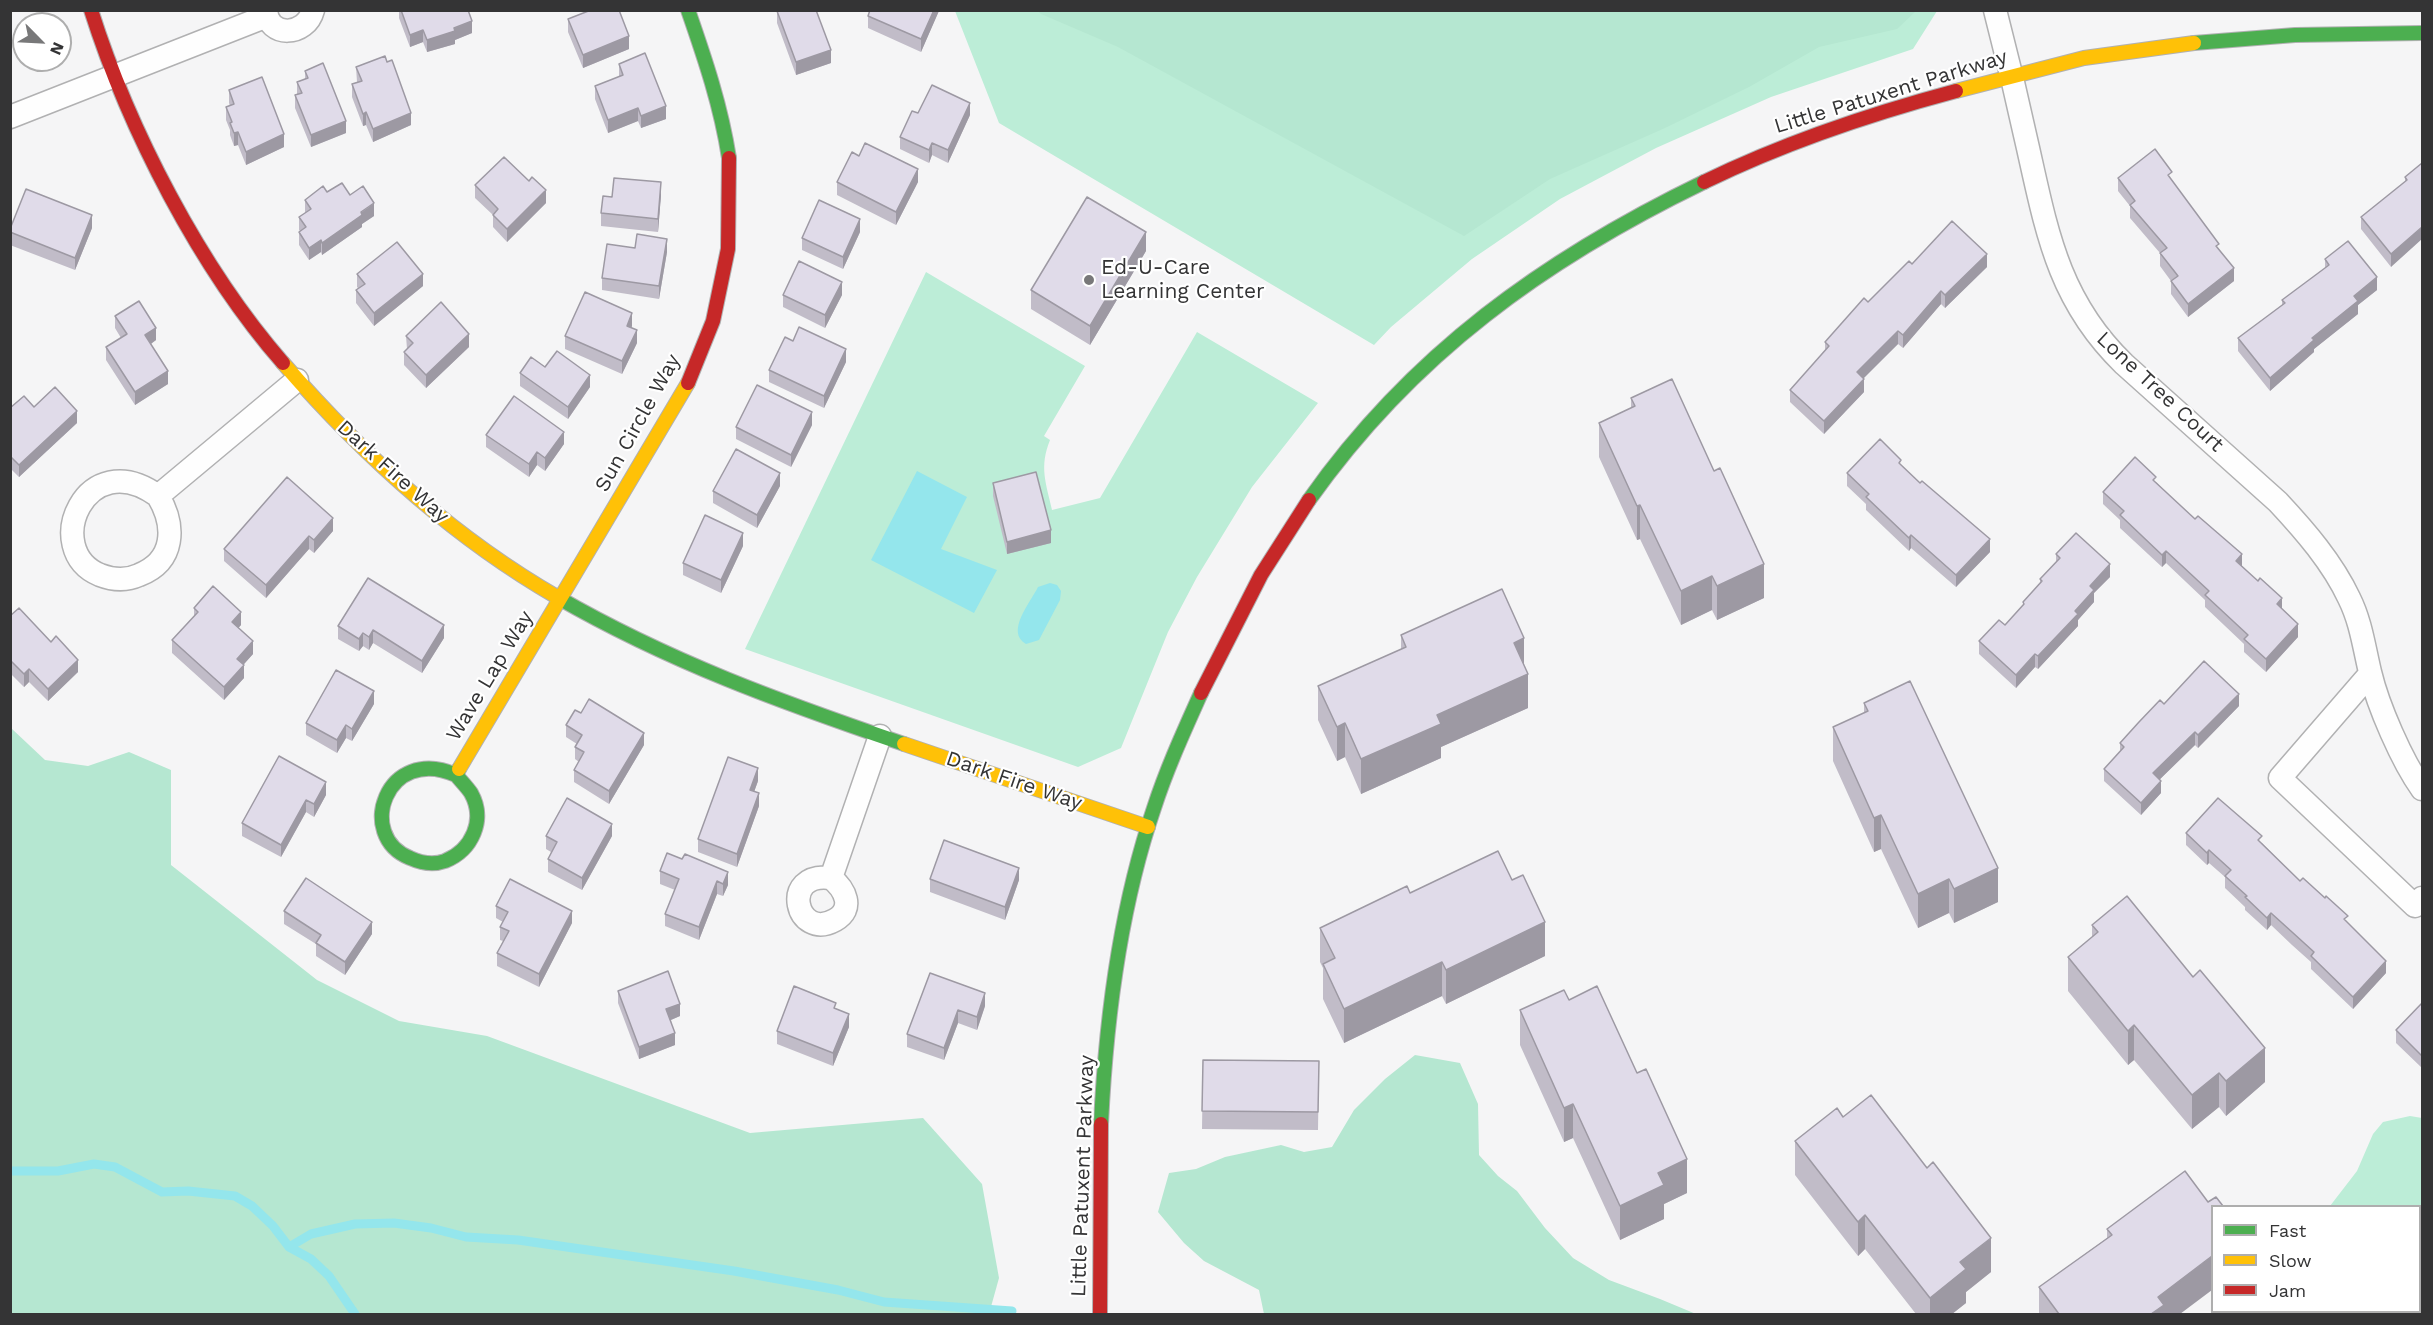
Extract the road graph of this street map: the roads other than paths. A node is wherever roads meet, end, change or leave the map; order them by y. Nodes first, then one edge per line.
1 (91, 10) edge
2 (313, 10) edge
3 (688, 10) edge
4 (1995, 10) edge
5 (266, 14) edge
6 (2422, 33) edge
7 (2012, 75) junction
8 (114, 77) junction
9 (10, 117) edge
10 (297, 380) junction
11 (158, 496) junction
12 (560, 599) junction
13 (2370, 674) junction
14 (880, 736) junction
15 (456, 775) junction
16 (2422, 789) edge
17 (1148, 827) junction
18 (831, 878) dead end
19 (2422, 898) edge
20 (1100, 1314) edge

1 - 8 street, Dark Fire Way
2 - 5 street
3 - 12 street, Sun Circle Way
4 - 7 street, Lone Tree Court
5 - 8 street
6 - 7 street, Little Patuxent Parkway
7 - 13 street, Lone Tree Court
7 - 17 street, Little Patuxent Parkway
8 - 9 street
8 - 10 street, Dark Fire Way
10 - 11 street
10 - 12 street, Dark Fire Way
11 - 11 street
12 - 14 street, Dark Fire Way
12 - 15 street, Wave Lap Way
13 - 16 street, Lone Tree Court
13 - 19 street
14 - 17 street, Dark Fire Way
14 - 18 street
15 - 15 street, Wave Lap Way
17 - 20 street, Little Patuxent Parkway

